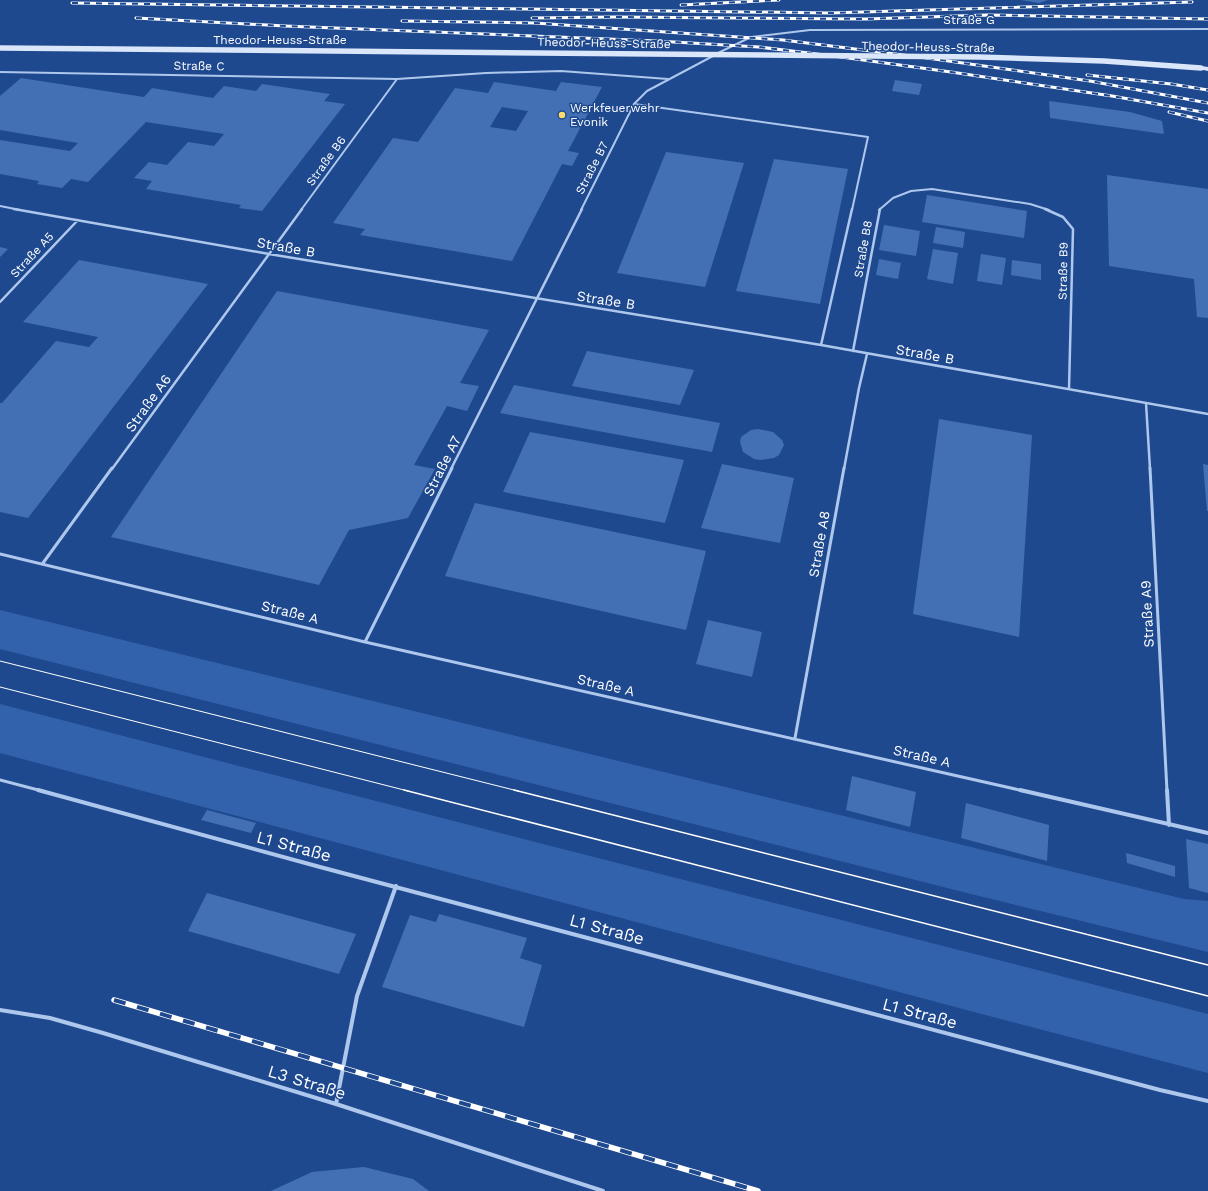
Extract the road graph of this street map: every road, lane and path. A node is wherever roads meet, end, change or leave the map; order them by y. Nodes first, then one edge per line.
1 (1208, 29) edge
2 (732, 45) joint
3 (0, 48) edge
4 (1208, 69) edge
5 (0, 72) edge
6 (397, 79) junction
7 (668, 79) junction
8 (634, 104) junction
9 (981, 196) joint
10 (0, 206) edge
11 (78, 220) junction
12 (269, 254) junction
13 (537, 299) junction
14 (0, 302) edge
15 (821, 345) junction
16 (853, 351) junction
17 (867, 354) junction
18 (1069, 389) junction
19 (1146, 403) junction
20 (1208, 414) edge
21 (0, 554) edge
22 (43, 563) junction
23 (365, 642) junction
24 (795, 738) junction
25 (0, 780) edge
26 (1169, 825) junction
27 (1208, 833) edge
28 (396, 886) junction
29 (0, 1010) edge
30 (1208, 1101) edge
31 (336, 1104) junction
32 (603, 1191) edge

1 - 2 lane, Straße G
2 - 7 lane, Straße B7
3 - 4 main road, Theodor-Heuss-Straße, bridge
5 - 6 lane, Straße C
6 - 7 lane, Straße C
6 - 12 lane, Straße B6
7 - 8 lane, Straße B7
8 - 13 lane, Straße B7
8 - 15 lane
9 - 16 lane, Straße B8
9 - 18 lane, Straße B9
10 - 11 lane, Straße B
11 - 12 lane, Straße B
11 - 14 lane, Straße A5
12 - 13 lane, Straße B
12 - 22 lane, Straße A6
13 - 15 lane, Straße B
13 - 23 lane, Straße A7
15 - 16 lane, Straße B
16 - 17 lane, Straße B
17 - 18 lane, Straße B
17 - 24 lane, Straße A8
18 - 19 lane, Straße B
19 - 20 lane, Straße B
19 - 26 lane, Straße A9
21 - 22 lane, Straße A
22 - 23 lane, Straße A
23 - 24 lane, Straße A
24 - 26 lane, Straße A
25 - 28 lane, L1 Straße
26 - 27 lane, Straße A
28 - 30 lane, L1 Straße
28 - 31 lane
29 - 31 lane, L3 Straße
31 - 32 lane, L3 Straße

